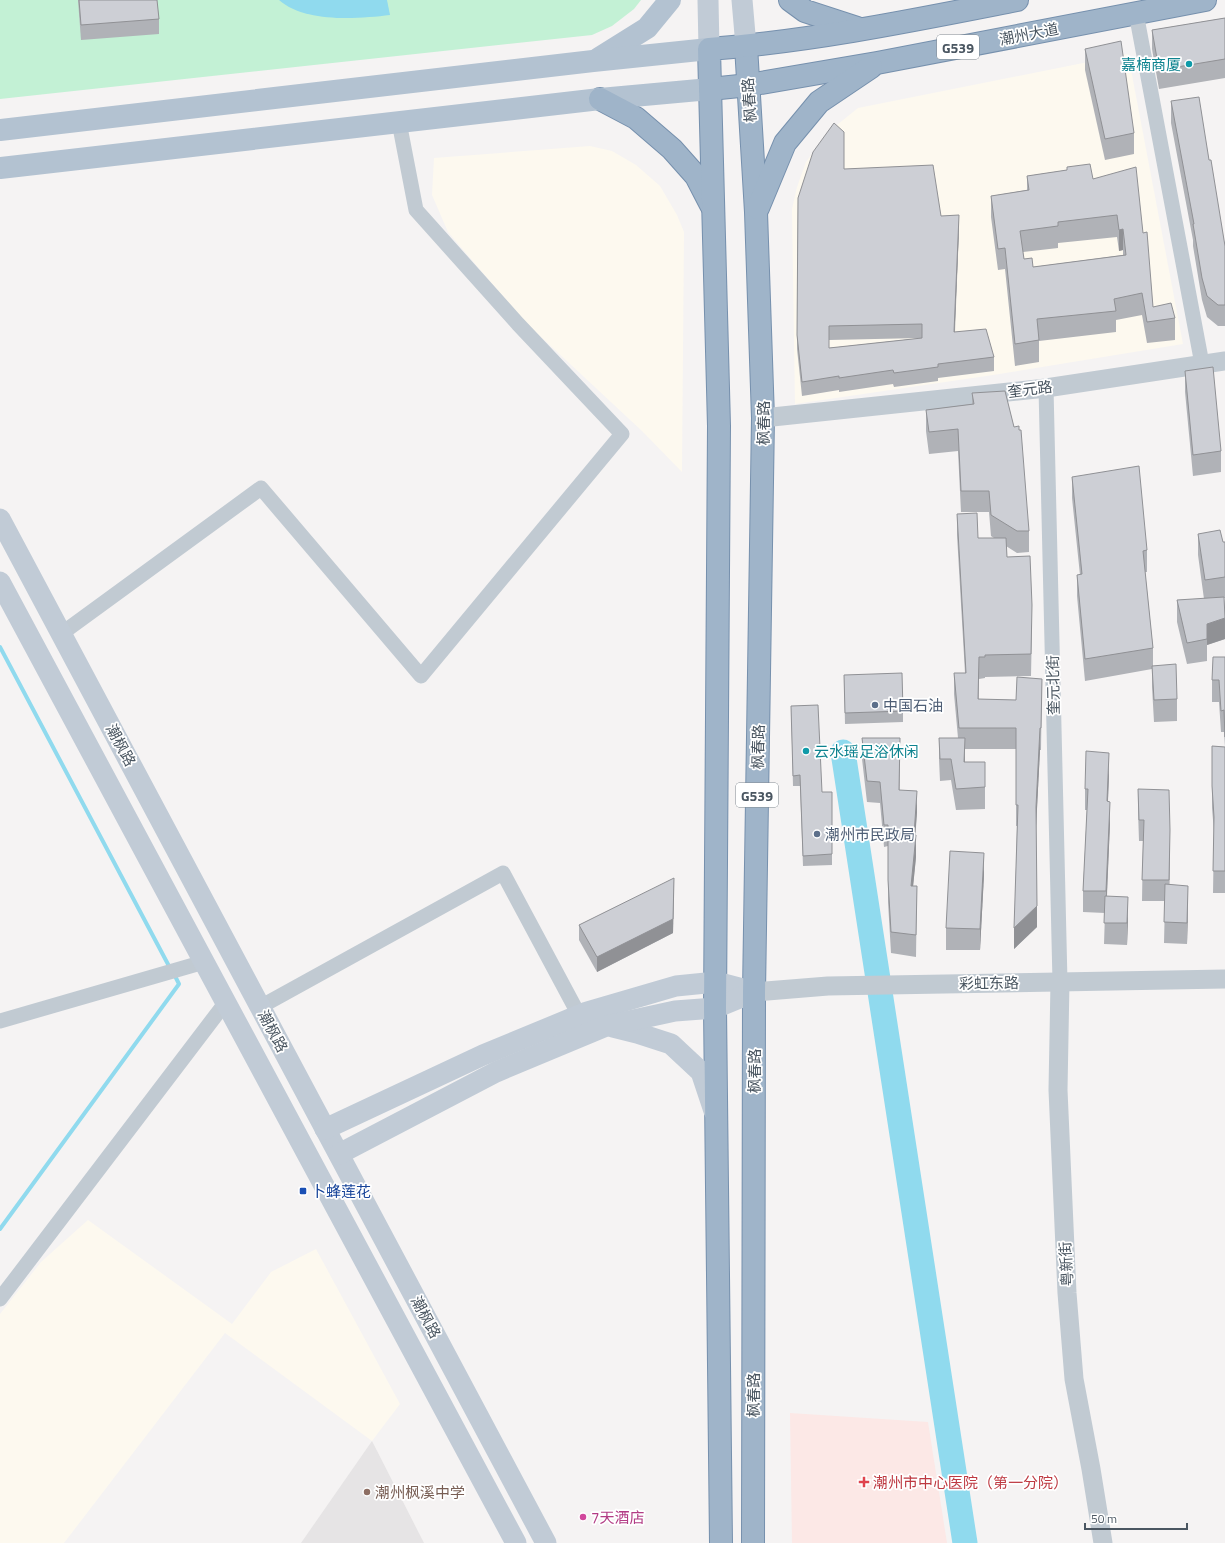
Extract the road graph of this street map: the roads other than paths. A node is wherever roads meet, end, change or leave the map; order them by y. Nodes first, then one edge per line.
1 (670, 0) edge
2 (708, 0) edge
3 (742, 0) edge
4 (790, 0) edge
5 (1017, 0) edge
6 (1205, 0) edge
7 (1136, 13) junction
8 (862, 30) junction
9 (746, 46) junction
10 (709, 49) junction
11 (593, 61) junction
12 (877, 63) junction
13 (748, 85) junction
14 (710, 89) junction
15 (600, 100) junction
16 (399, 122) junction
17 (0, 130) edge
18 (0, 168) edge
19 (713, 210) junction
20 (756, 212) junction
21 (1225, 361) edge
22 (1202, 364) junction
23 (1046, 388) junction
24 (763, 418) junction
25 (0, 519) edge
26 (0, 582) edge
27 (61, 634) junction
28 (204, 962) junction
29 (1225, 979) edge
30 (716, 982) junction
31 (1060, 982) junction
32 (754, 992) junction
33 (226, 1002) junction
34 (260, 1007) junction
35 (715, 1008) junction
36 (579, 1015) junction
37 (0, 1020) edge
38 (606, 1026) junction
39 (716, 1117) junction
40 (325, 1129) junction
41 (339, 1154) junction
42 (0, 1299) edge
43 (516, 1543) edge
44 (546, 1543) edge
45 (721, 1543) edge
46 (753, 1543) edge
47 (1103, 1543) edge

1 - 11 main road
2 - 10 main road
3 - 9 main road, 枫春路
4 - 8 highway
5 - 8 highway, G539
6 - 7 highway, 潮州大道 / G539
7 - 12 highway, 潮州大道 / G539
7 - 22 street
8 - 9 highway, G539
9 - 10 highway, G539
9 - 13 highway, 枫春路 / G539
10 - 11 main road
10 - 14 highway, G539
11 - 17 main road
12 - 13 highway, 潮州大道 / G539
12 - 20 highway
13 - 14 highway, 潮州大道 / G539
13 - 20 highway, 枫春路 / G539
14 - 15 main road
14 - 19 highway, G539
15 - 16 main road
15 - 19 highway
16 - 18 main road
16 - 27 street
19 - 30 highway, G539
20 - 24 highway, 枫春路 / G539
21 - 22 street, 奎元路
22 - 23 street, 奎元路
23 - 24 street, 奎元路
23 - 31 street, 奎元北街
24 - 32 highway, 枫春路 / G539
25 - 27 main road, 潮枫路
26 - 28 main road, 潮枫路
27 - 34 main road, 潮枫路
28 - 33 main road, 潮枫路
28 - 37 street
29 - 31 street, 彩虹东路
30 - 32 main road
30 - 35 highway, G539
30 - 36 main road
31 - 32 street, 彩虹东路
31 - 47 street, 粤新街
32 - 35 main road
32 - 46 highway, 枫春路 / G539
33 - 42 street
33 - 43 main road, 潮枫路
34 - 36 street
34 - 40 main road, 潮枫路
35 - 38 main road
35 - 39 highway, G539
36 - 40 main road
38 - 39 main road
38 - 41 main road
39 - 45 highway, G539
40 - 41 main road, 潮枫路
41 - 44 main road, 潮枫路

